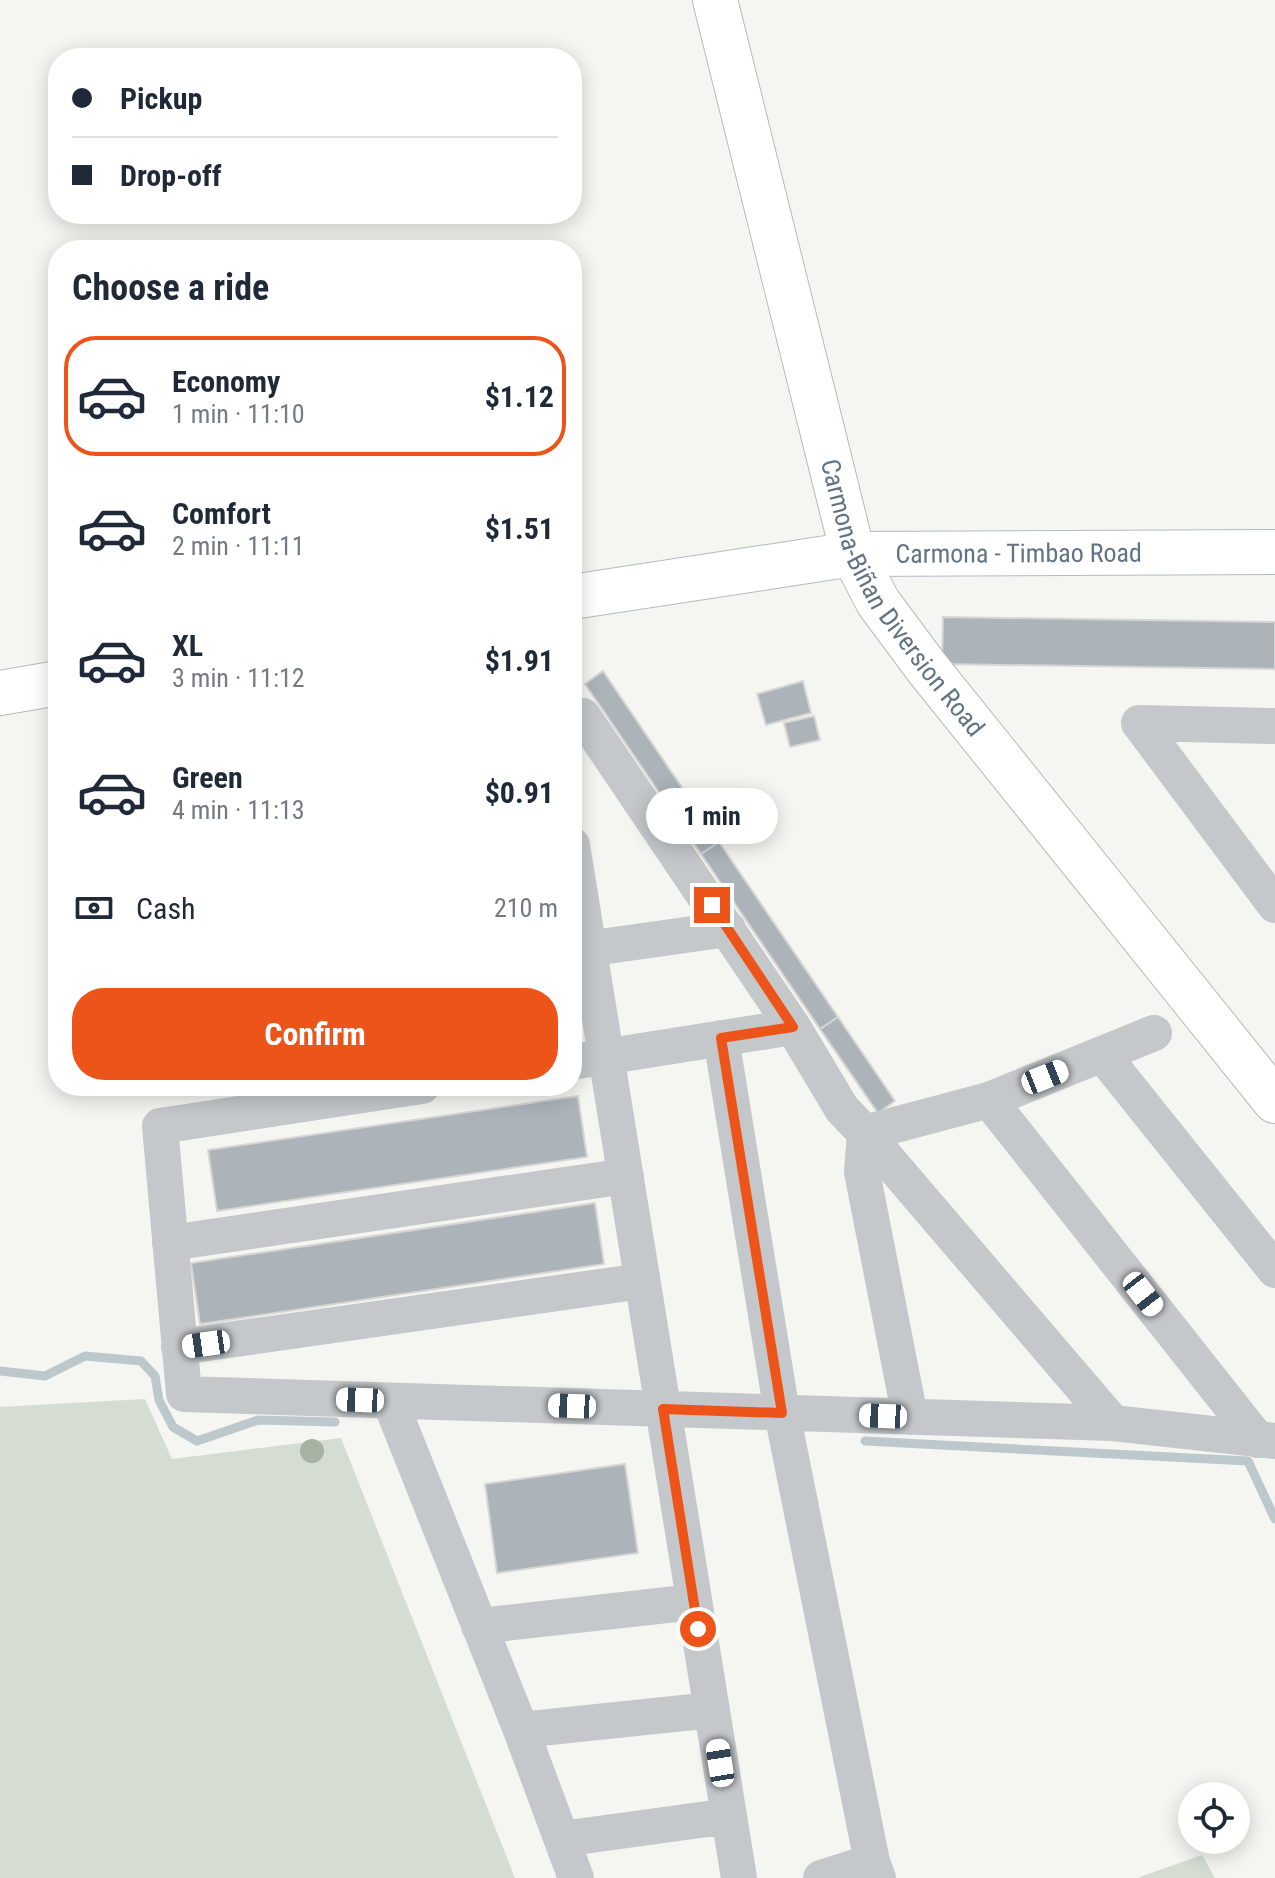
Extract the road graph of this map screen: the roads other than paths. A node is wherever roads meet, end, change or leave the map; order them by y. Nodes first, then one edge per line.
1 (715, 0) edge
2 (1275, 552) edge
3 (853, 554) junction
4 (582, 595) edge
5 (48, 685) edge
6 (0, 693) edge
7 (582, 716) edge
8 (1275, 726) edge
9 (1274, 900) edge
10 (728, 929) junction
11 (582, 950) edge
12 (582, 974) edge
13 (793, 1027) junction
14 (1154, 1033) dead end
15 (721, 1038) junction
16 (1102, 1054) junction
17 (589, 1059) edge
18 (282, 1097) edge
19 (989, 1100) junction
20 (1275, 1101) edge
21 (865, 1133) junction
22 (626, 1176) junction
23 (170, 1243) junction
24 (1275, 1270) edge
25 (642, 1281) junction
26 (179, 1347) junction
27 (390, 1401) junction
28 (663, 1409) junction
29 (782, 1413) junction
30 (910, 1417) junction
31 (1113, 1423) junction
32 (1267, 1440) edge
33 (694, 1602) junction
34 (479, 1626) junction
35 (712, 1710) junction
36 (521, 1730) junction
37 (729, 1816) junction
38 (562, 1839) junction
39 (875, 1870) edge
40 (576, 1878) edge
41 (739, 1878) edge
42 (821, 1878) edge

1 - 3 main road, Carmona-Biñan Diversion Road
2 - 3 main road, Carmona - Timbao Road
3 - 4 main road, Carmona - Timbao Road
3 - 20 main road, Carmona-Biñan Diversion Road
5 - 6 main road
7 - 10 street
8 - 9 street
10 - 11 street
10 - 13 street
12 - 17 street
13 - 15 street
13 - 21 street
14 - 16 street
15 - 17 street
15 - 29 street
16 - 19 street
16 - 24 street
17 - 22 street
18 - 23 street
19 - 21 street
19 - 32 street
21 - 30 street
21 - 31 street
22 - 23 street
22 - 25 street
23 - 26 street
25 - 26 street
25 - 28 street
26 - 27 street
27 - 28 street
27 - 34 street
28 - 29 street
28 - 33 street
29 - 30 street
29 - 39 street
30 - 31 street
31 - 32 street
33 - 34 street
33 - 35 street
34 - 36 street
35 - 36 street
35 - 37 street
36 - 38 street
37 - 38 street
37 - 41 street
38 - 40 street
39 - 42 street

